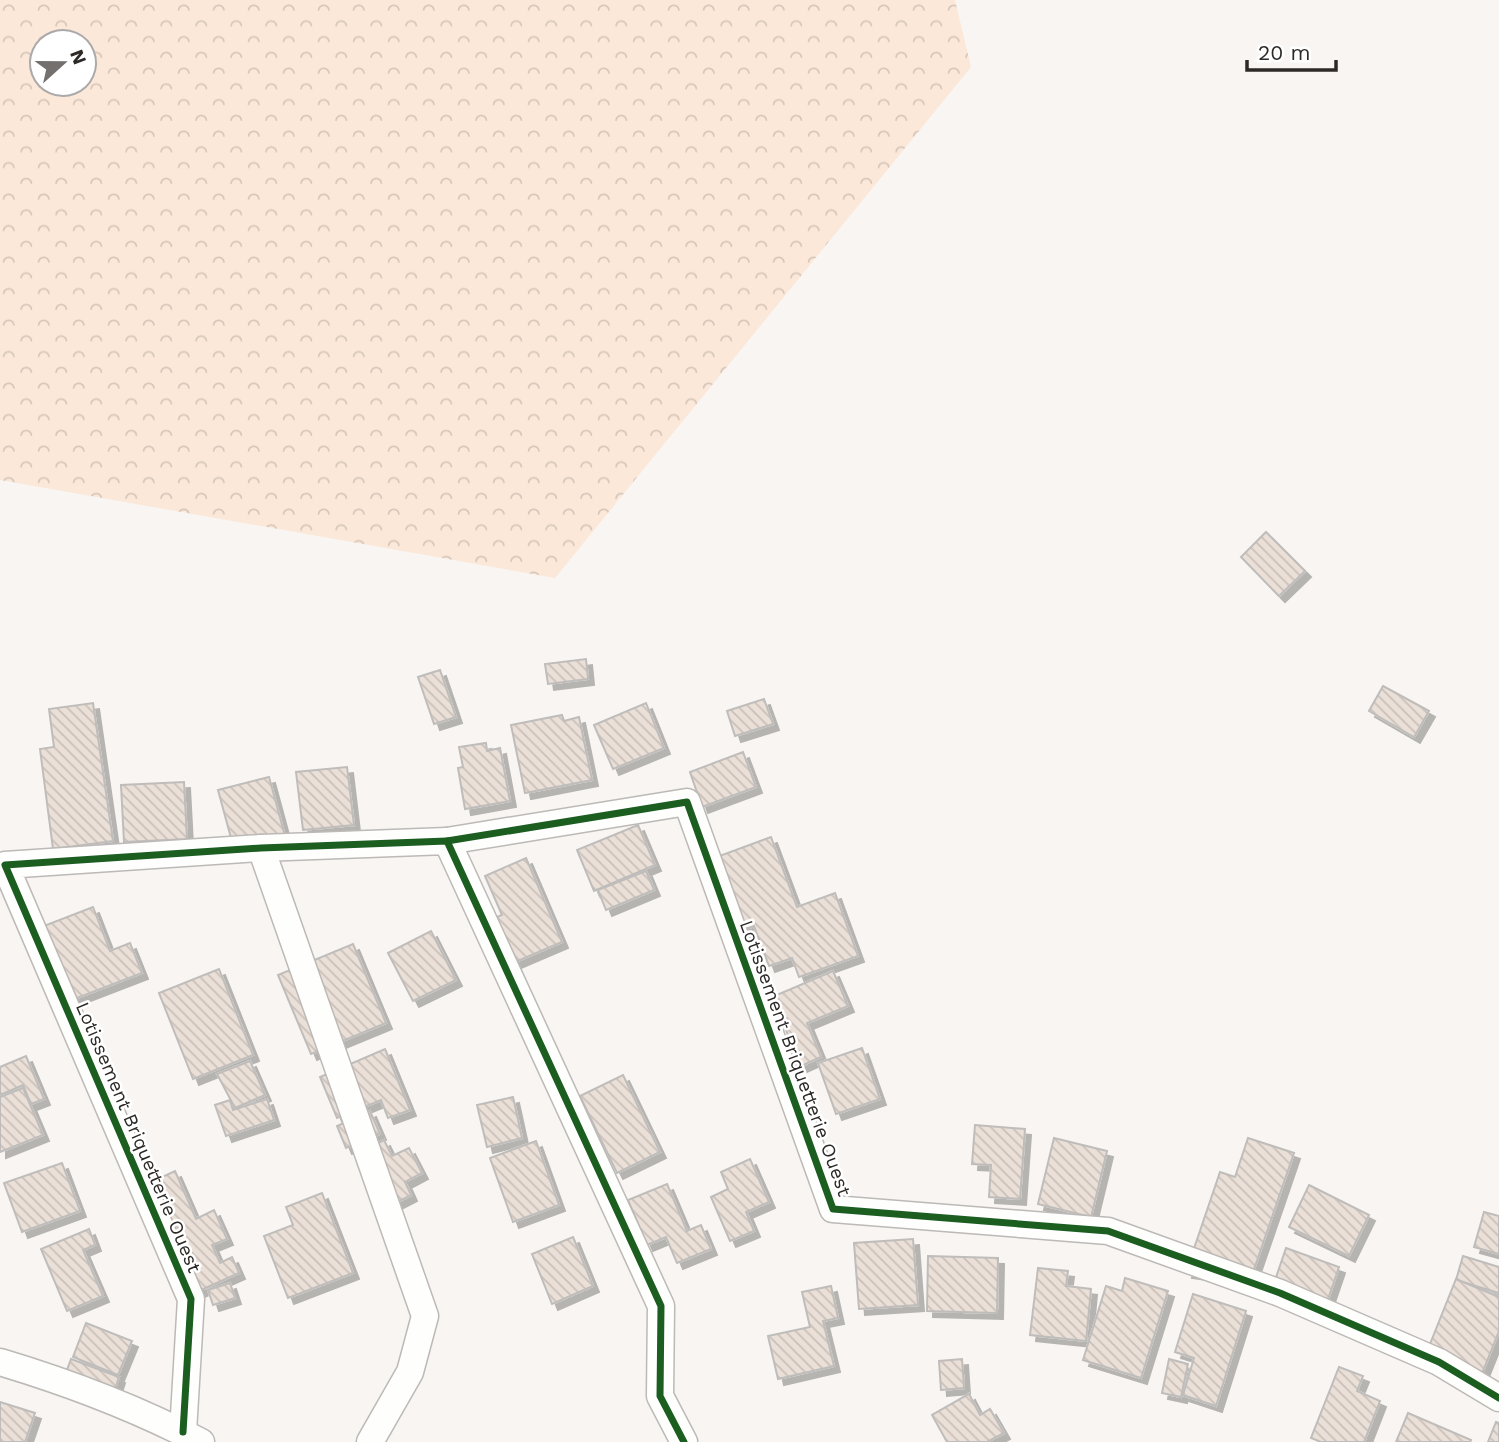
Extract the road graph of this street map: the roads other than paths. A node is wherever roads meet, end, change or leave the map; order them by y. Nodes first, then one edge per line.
1 (447, 841) junction
2 (261, 848) junction
3 (2, 865) edge
4 (0, 1362) edge
5 (1499, 1398) edge
6 (192, 1437) edge
7 (370, 1442) edge
8 (684, 1442) edge

1 - 2 street, Lotissement Briquetterie Ouest
1 - 5 street, Lotissement Briquetterie Ouest
1 - 8 street
2 - 3 street, Lotissement Briquetterie Ouest
2 - 7 street
3 - 6 street, Lotissement Briquetterie Ouest
4 - 6 street, Lotissement Briquetterie Ouest

